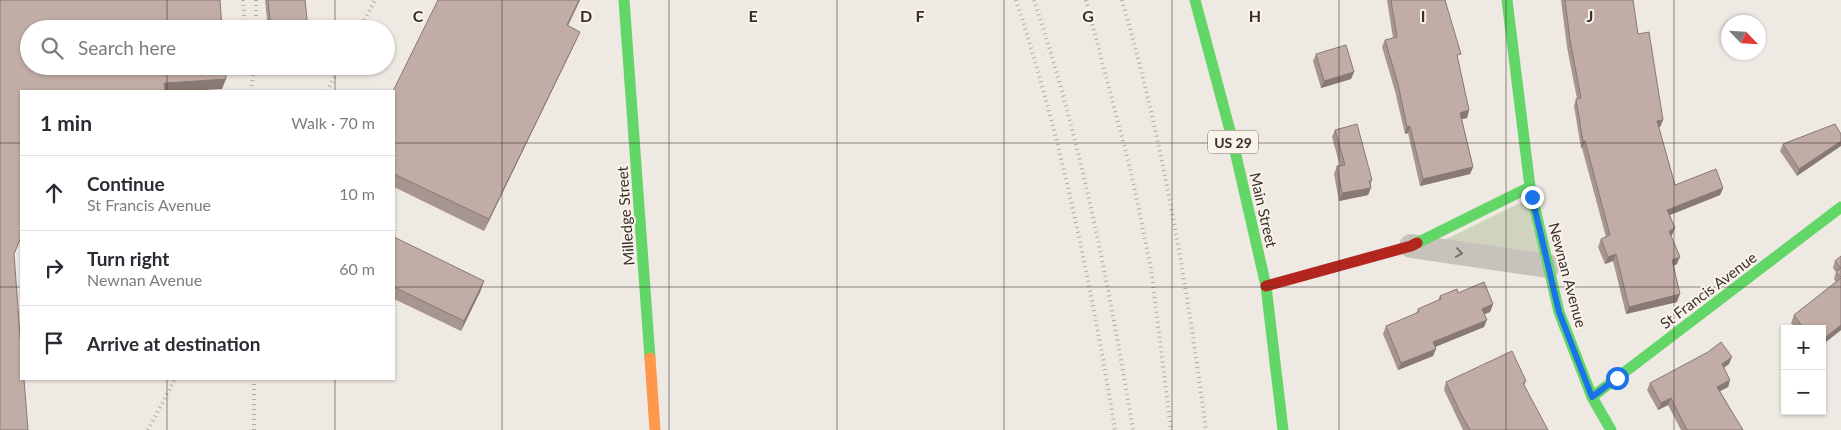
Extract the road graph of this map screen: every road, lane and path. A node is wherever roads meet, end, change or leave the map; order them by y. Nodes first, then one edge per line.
1 (624, 0) edge
2 (1195, 0) edge
3 (1507, 0) edge
4 (1530, 187) junction
5 (1841, 208) edge
6 (1411, 246) junction
7 (1548, 266) junction
8 (1266, 286) junction
9 (1592, 397) junction
10 (655, 430) edge
11 (1282, 430) edge
12 (1611, 430) edge

1 - 10 street, Milledge Street
2 - 8 street, Main Street / US 29
3 - 4 street, Newnan Avenue
4 - 6 street
4 - 7 street, Newnan Avenue
5 - 9 street, St Francis Avenue
6 -> 7 street
6 - 8 street
7 - 9 street, Newnan Avenue
8 - 11 street, Main Street / US 29
9 - 12 street, Newnan Avenue

